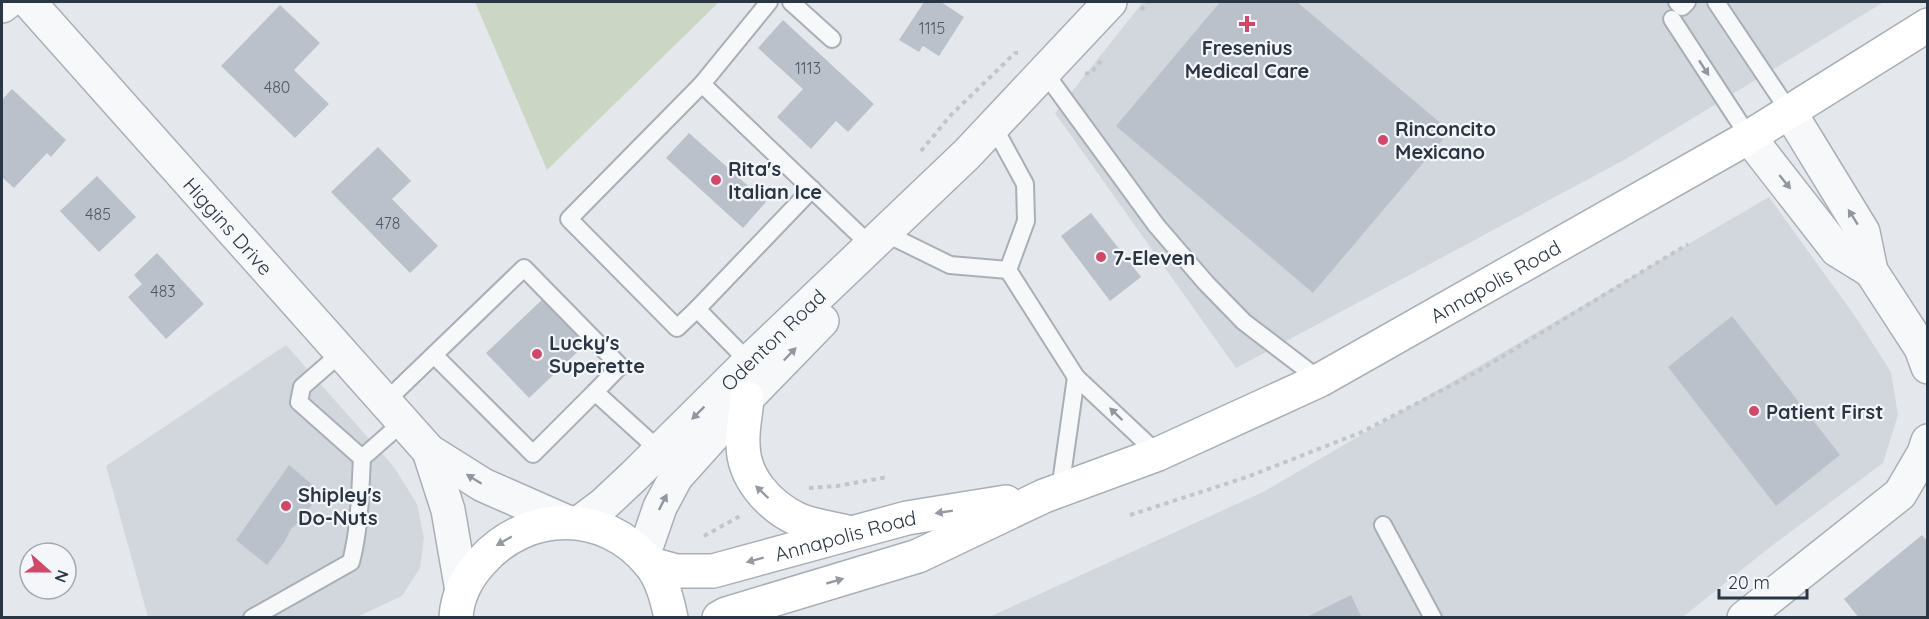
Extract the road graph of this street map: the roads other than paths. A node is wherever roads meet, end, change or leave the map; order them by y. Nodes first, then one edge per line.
1 (7, 2) edge
2 (29, 2) edge
3 (769, 2) edge
4 (791, 2) edge
5 (1110, 2) edge
6 (1677, 2) edge
7 (1687, 2) edge
8 (1716, 2) edge
9 (2, 6) edge
10 (1672, 19) dead end
11 (1928, 25) edge
12 (832, 39) dead end
13 (1045, 73) junction
14 (702, 84) junction
15 (1789, 111) junction
16 (994, 126) junction
17 (1749, 137) junction
18 (812, 189) junction
19 (883, 242) junction
20 (1008, 270) junction
21 (1871, 271) junction
22 (697, 309) junction
23 (341, 353) junction
24 (434, 355) junction
25 (749, 362) junction
26 (1928, 367) edge
27 (1076, 378) junction
28 (1320, 380) junction
29 (595, 392) junction
30 (747, 398) junction
31 (394, 412) junction
32 (1928, 441) edge
33 (429, 451) junction
34 (660, 451) junction
35 (1158, 454) junction
36 (362, 458) junction
37 (1052, 493) junction
38 (572, 522) junction
39 (1383, 525) dead end
40 (852, 533) junction
41 (647, 560) junction
42 (454, 609) edge
43 (1749, 616) edge
44 (252, 618) edge
45 (671, 618) edge
46 (719, 618) edge
47 (1433, 618) edge

1 - 9 street
2 - 23 street, Higgins Drive
3 - 14 lane
4 - 12 lane
5 - 13 street, Odenton Road
6 - 7 lane
8 - 15 lane
10 -> 17 lane
11 - 15 main road, Annapolis Road
13 - 16 street, Odenton Road
13 - 28 lane
14 - 18 lane
14 - 22 lane
15 - 17 main road, Annapolis Road
21 -> 15 street
16 - 19 street, Odenton Road
16 - 20 lane
17 -> 21 street
17 - 28 main road, Annapolis Road
18 - 19 lane
18 - 22 lane
19 - 20 lane
19 - 25 street, Odenton Road
30 -> 19 street, Odenton Road
20 - 27 lane
21 - 26 street
22 - 25 lane
23 - 31 street, Higgins Drive
23 - 36 lane
24 - 29 lane
24 - 29 lane
24 - 31 lane
25 -> 34 street, Odenton Road
35 -> 27 lane
27 - 37 lane
28 - 35 main road, Annapolis Road
29 - 34 lane
40 -> 30 main road
41 -> 30 street, Odenton Road
31 - 33 street, Higgins Drive
31 - 36 lane
32 - 43 street
38 -> 33 street, Higgins Drive
33 - 42 street, Higgins Drive
34 - 38 street, Odenton Road
35 - 37 main road, Annapolis Road
36 - 44 lane
37 -> 40 main road, Annapolis Road
46 -> 37 main road, Annapolis Road
38 - 41 main road
38 -> 42 main road
39 - 47 lane
40 -> 41 main road, Annapolis Road
41 - 45 main road

